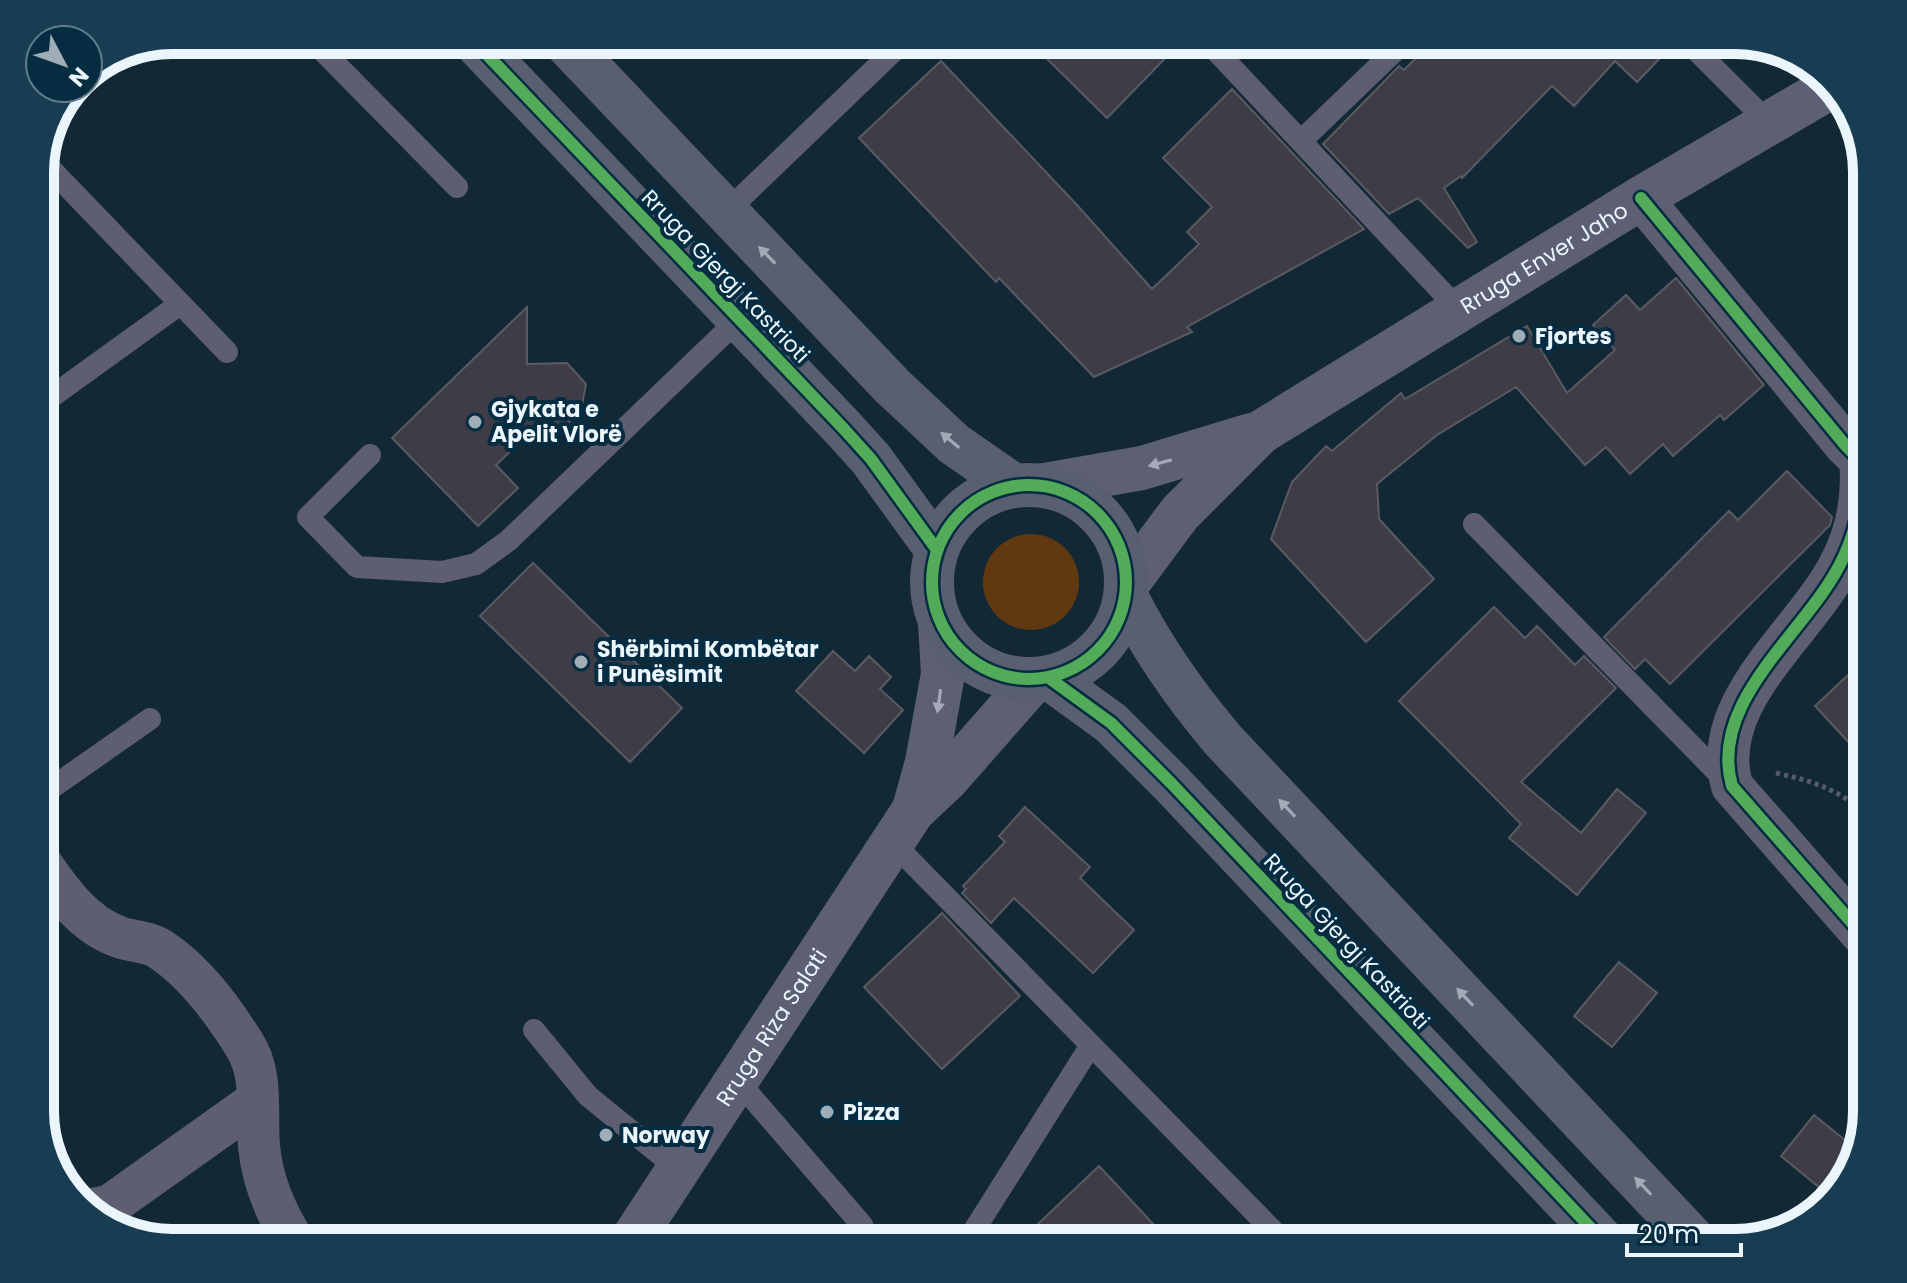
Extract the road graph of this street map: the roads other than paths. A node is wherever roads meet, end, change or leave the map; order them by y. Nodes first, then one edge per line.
1 (326, 54) edge
2 (486, 54) edge
3 (576, 54) edge
4 (890, 54) edge
5 (1219, 54) edge
6 (1391, 54) edge
7 (1700, 54) edge
8 (1822, 92) edge
9 (1769, 123) junction
10 (1301, 141) junction
11 (54, 173) edge
12 (457, 187) dead end
13 (1641, 198) junction
14 (726, 212) junction
15 (180, 304) junction
16 (1459, 310) junction
17 (739, 319) junction
18 (227, 352) dead end
19 (54, 395) edge
20 (1261, 432) junction
21 (1853, 453) edge
22 (370, 455) dead end
23 (1029, 485) junction
24 (1474, 524) dead end
25 (1853, 524) edge
26 (937, 550) junction
27 (1127, 590) junction
28 (940, 623) junction
29 (1042, 679) junction
30 (150, 719) dead end
31 (1730, 778) junction
32 (54, 786) edge
33 (903, 826) junction
34 (54, 881) edge
35 (1853, 923) edge
36 (534, 1030) dead end
37 (1091, 1045) junction
38 (737, 1080) junction
39 (258, 1100) junction
40 (678, 1169) junction
41 (108, 1210) edge
42 (286, 1229) edge
43 (639, 1229) edge
44 (864, 1229) edge
45 (975, 1229) edge
46 (1271, 1229) edge
47 (1592, 1229) edge
48 (1684, 1229) edge

1 - 12 lane
2 - 17 main road, Rruga Gjergj Kastrioti
3 - 14 main road, Rruga Gjergj Kastrioti
4 - 14 lane
5 - 10 lane
6 - 10 lane
7 - 9 lane
8 - 9 street, Rruga Enver Jaho
9 - 13 street, Rruga Enver Jaho
10 - 16 lane
11 - 15 lane
13 - 16 street, Rruga Enver Jaho
13 - 21 street
23 -> 14 main road, Rruga Gjergj Kastrioti
15 - 18 lane
15 - 19 lane
16 - 20 street, Rruga Enver Jaho
17 - 22 lane
17 - 26 main road, Rruga Gjergj Kastrioti
20 -> 23 street
20 - 27 street
23 - 26 main road
23 - 27 main road
24 - 31 lane
25 - 31 street
26 - 28 main road
27 - 29 main road
48 -> 27 main road
28 - 29 main road
28 -> 33 street
29 - 33 street
29 - 47 main road, Rruga Gjergj Kastrioti
30 - 32 lane
31 - 35 street
33 - 37 lane
33 - 38 street, Rruga Riza Salati
34 - 39 street
36 - 40 lane
37 - 45 lane
37 - 46 lane
38 - 40 street, Rruga Riza Salati
38 - 44 lane
39 - 41 street
39 - 42 street
40 - 43 street, Rruga Riza Salati

